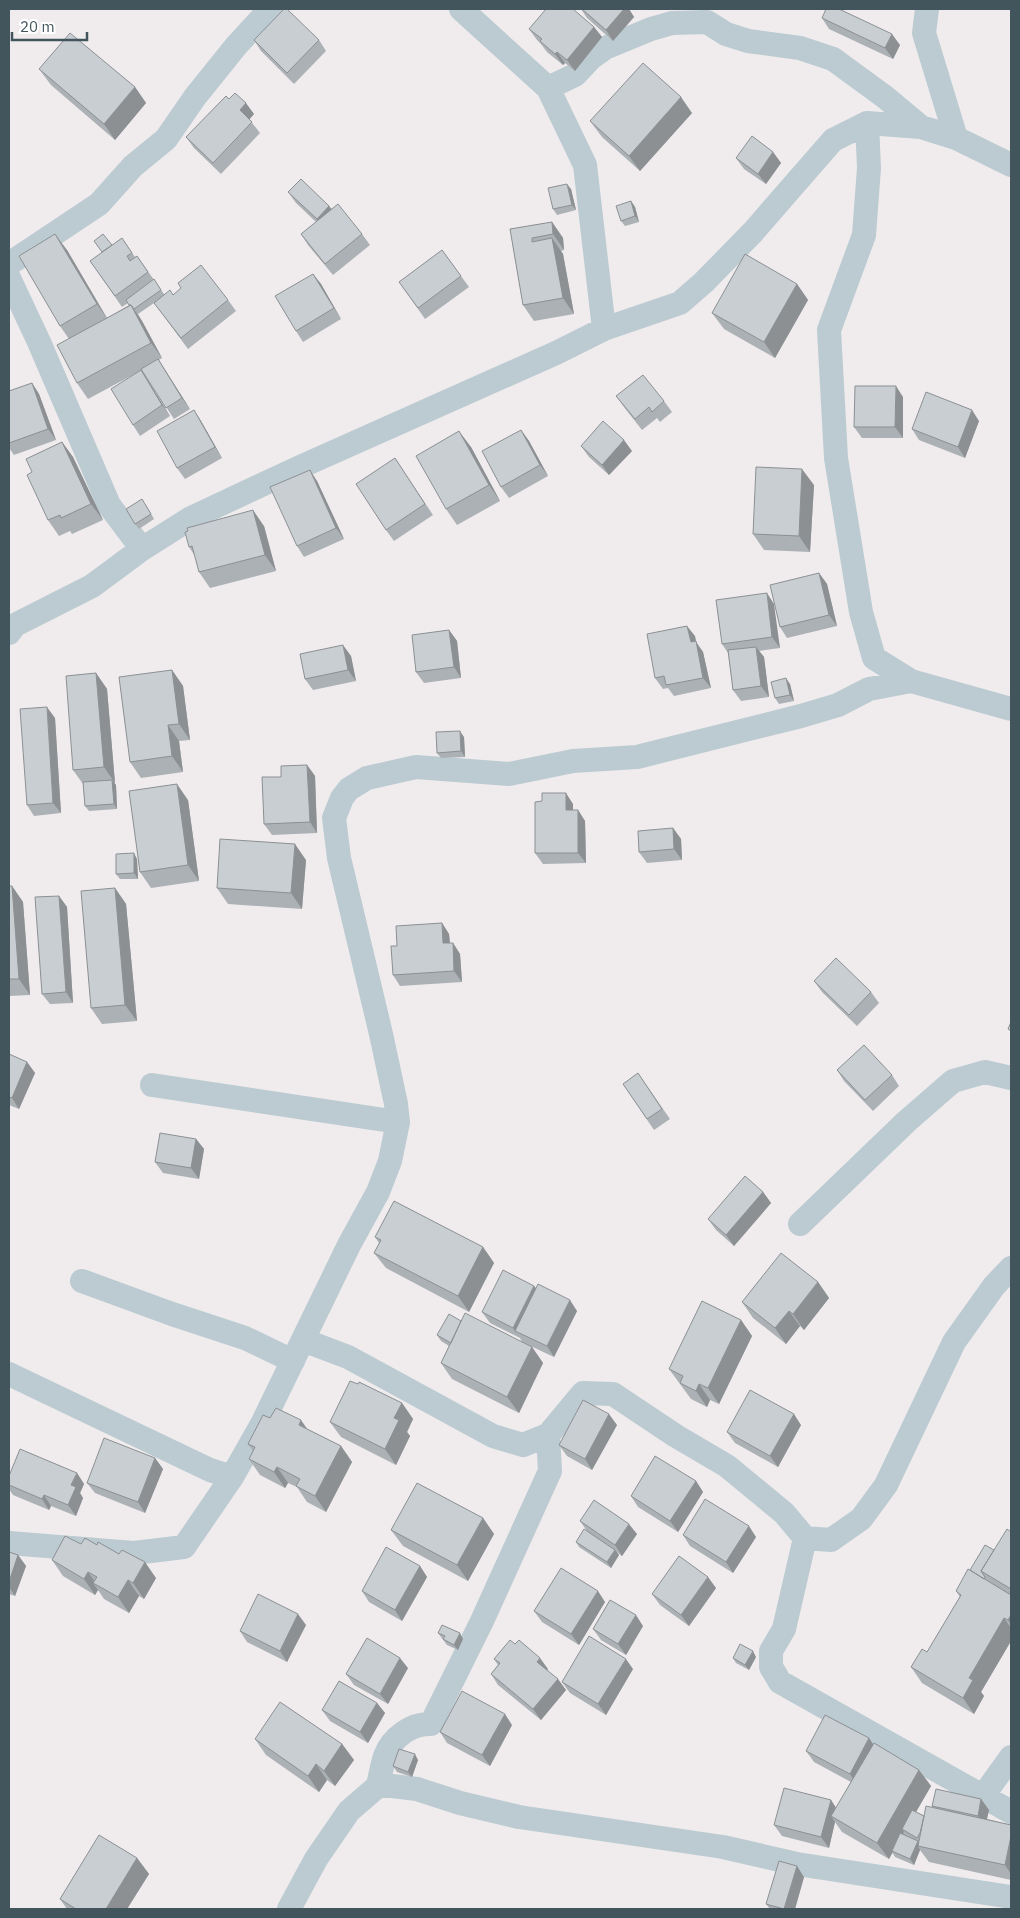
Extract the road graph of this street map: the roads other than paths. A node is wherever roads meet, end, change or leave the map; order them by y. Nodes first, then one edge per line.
1 (270, 9) edge
2 (462, 9) edge
3 (927, 9) edge
4 (548, 88) junction
5 (867, 123) junction
6 (921, 127) junction
7 (956, 138) junction
8 (1011, 165) edge
9 (9, 264) edge
10 (9, 278) edge
11 (604, 329) junction
12 (142, 548) junction
13 (9, 633) edge
14 (911, 681) junction
15 (1011, 709) edge
16 (1011, 1078) edge
17 (152, 1085) dead end
18 (398, 1122) junction
19 (800, 1224) dead end
20 (1011, 1268) edge
21 (82, 1281) dead end
22 (303, 1340) junction
23 (293, 1361) junction
24 (9, 1374) edge
25 (548, 1435) junction
26 (232, 1477) junction
27 (805, 1538) junction
28 (9, 1543) edge
29 (1011, 1757) edge
30 (378, 1786) junction
31 (983, 1796) junction
32 (1011, 1812) edge
33 (1011, 1897) edge
34 (289, 1909) edge

1 - 9 street
2 - 4 street
3 - 7 street
4 - 6 street
4 - 11 street
5 - 6 street
5 - 11 street
5 - 14 street
6 - 7 street
7 - 8 street
10 - 12 street
11 - 12 street
12 - 13 street
14 - 15 street
14 - 18 street
16 - 19 street
17 - 18 street
18 - 22 street
20 - 27 street
21 - 23 street
22 - 23 street
22 - 25 street
23 - 26 street
24 - 26 street
25 - 27 street
25 - 30 street
26 - 28 street
27 - 31 street
29 - 31 street
30 - 33 street
30 - 34 street
31 - 32 street

